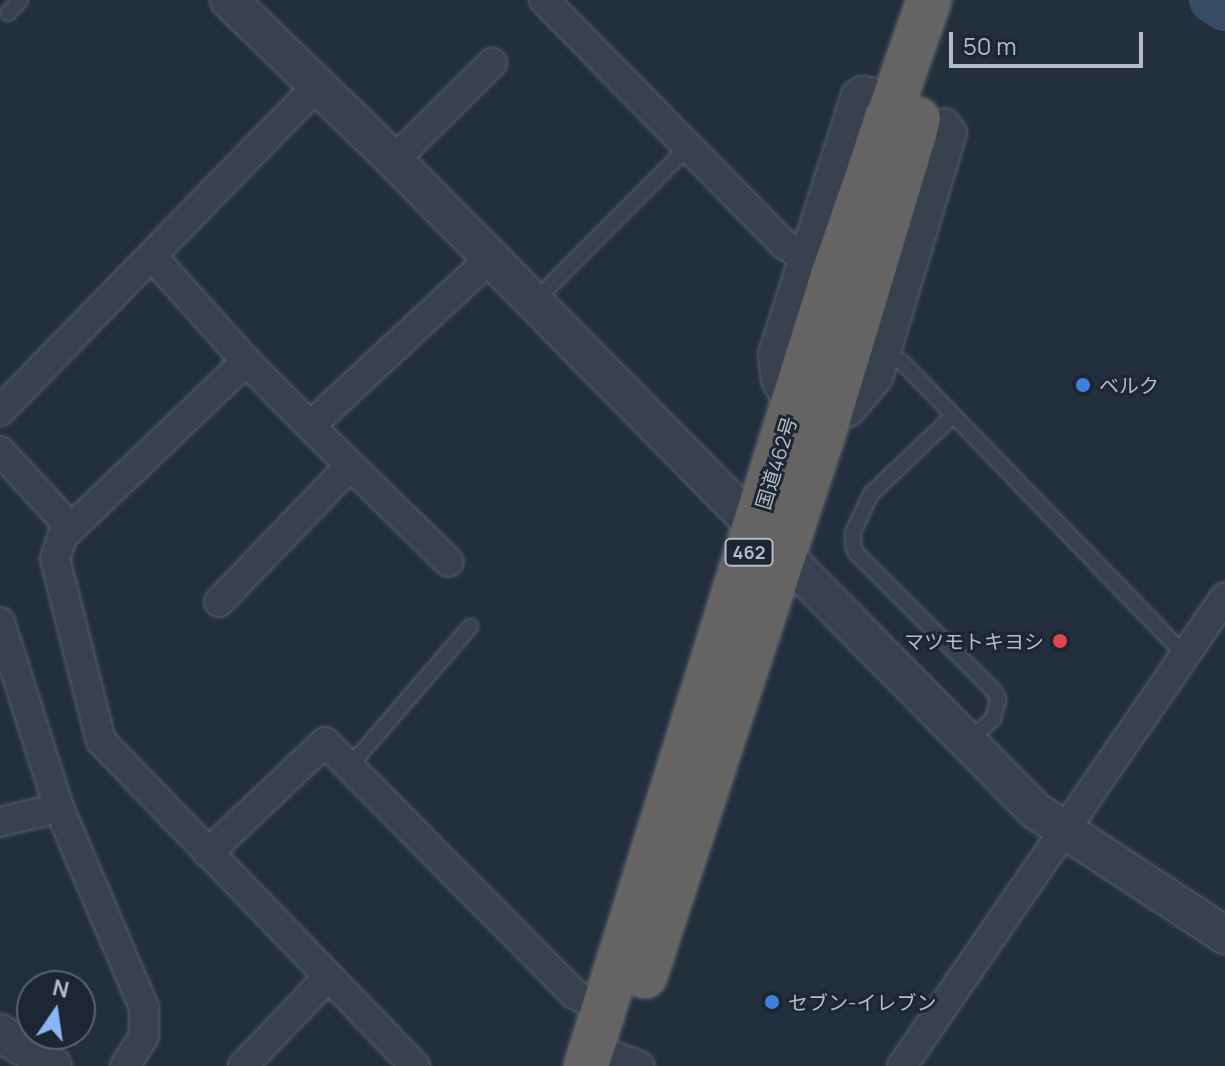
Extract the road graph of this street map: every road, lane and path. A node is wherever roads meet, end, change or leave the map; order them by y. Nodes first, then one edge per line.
1 (20, 0) edge
2 (229, 0) edge
3 (544, 0) edge
4 (954, 0) edge
5 (8, 13) dead end
6 (928, 30) edge
7 (492, 63) dead end
8 (316, 87) junction
9 (870, 92) dead end
10 (945, 123) dead end
11 (688, 147) junction
12 (394, 160) junction
13 (152, 256) junction
14 (803, 256) junction
15 (490, 259) junction
16 (534, 302) junction
17 (885, 353) junction
18 (246, 361) junction
19 (0, 411) edge
20 (810, 414) junction
21 (953, 416) junction
22 (310, 426) junction
23 (0, 451) edge
24 (350, 466) junction
25 (71, 528) junction
26 (770, 542) junction
27 (449, 562) dead end
28 (1225, 597) edge
29 (219, 602) dead end
30 (470, 627) dead end
31 (1, 632) edge
32 (1186, 656) junction
33 (967, 743) junction
34 (350, 766) junction
35 (59, 808) junction
36 (0, 822) edge
37 (1065, 833) junction
38 (208, 853) junction
39 (1225, 935) edge
40 (328, 977) junction
41 (604, 1010) junction
42 (0, 1033) edge
43 (615, 1064) edge
44 (53, 1066) edge
45 (125, 1066) edge
46 (243, 1066) edge
47 (415, 1066) edge
48 (902, 1066) edge

1 - 5 lane
2 - 8 street
3 - 11 street
4 - 6 highway, 国道462号 / 462
6 - 20 highway, 国道462号 / 462
7 - 12 street
8 - 12 street
8 - 13 street
9 - 14 street
10 - 17 street
11 - 14 street
11 - 16 lane
12 - 15 street
13 - 18 street
13 - 19 street
14 - 20 street
15 - 16 street
15 - 22 street
16 - 26 street
17 - 20 street
17 - 21 lane
18 - 22 street
18 - 25 street
20 - 26 highway, 国道462号 / 462
21 - 32 lane
21 - 33 lane
22 - 24 street
23 - 25 street
24 - 27 street
24 - 29 street
25 - 38 street
26 - 33 street
26 - 41 highway, 国道462号 / 462
26 - 43 highway, 国道462号 / 462
28 - 32 street
30 - 34 lane
31 - 35 street
32 - 37 street
33 - 37 street
34 - 38 street
34 - 41 street
35 - 36 street
35 - 45 street
37 - 39 street
37 - 48 street
38 - 40 street
40 - 46 street
40 - 47 street
41 - 43 highway, 国道462号 / 462
42 - 44 street

